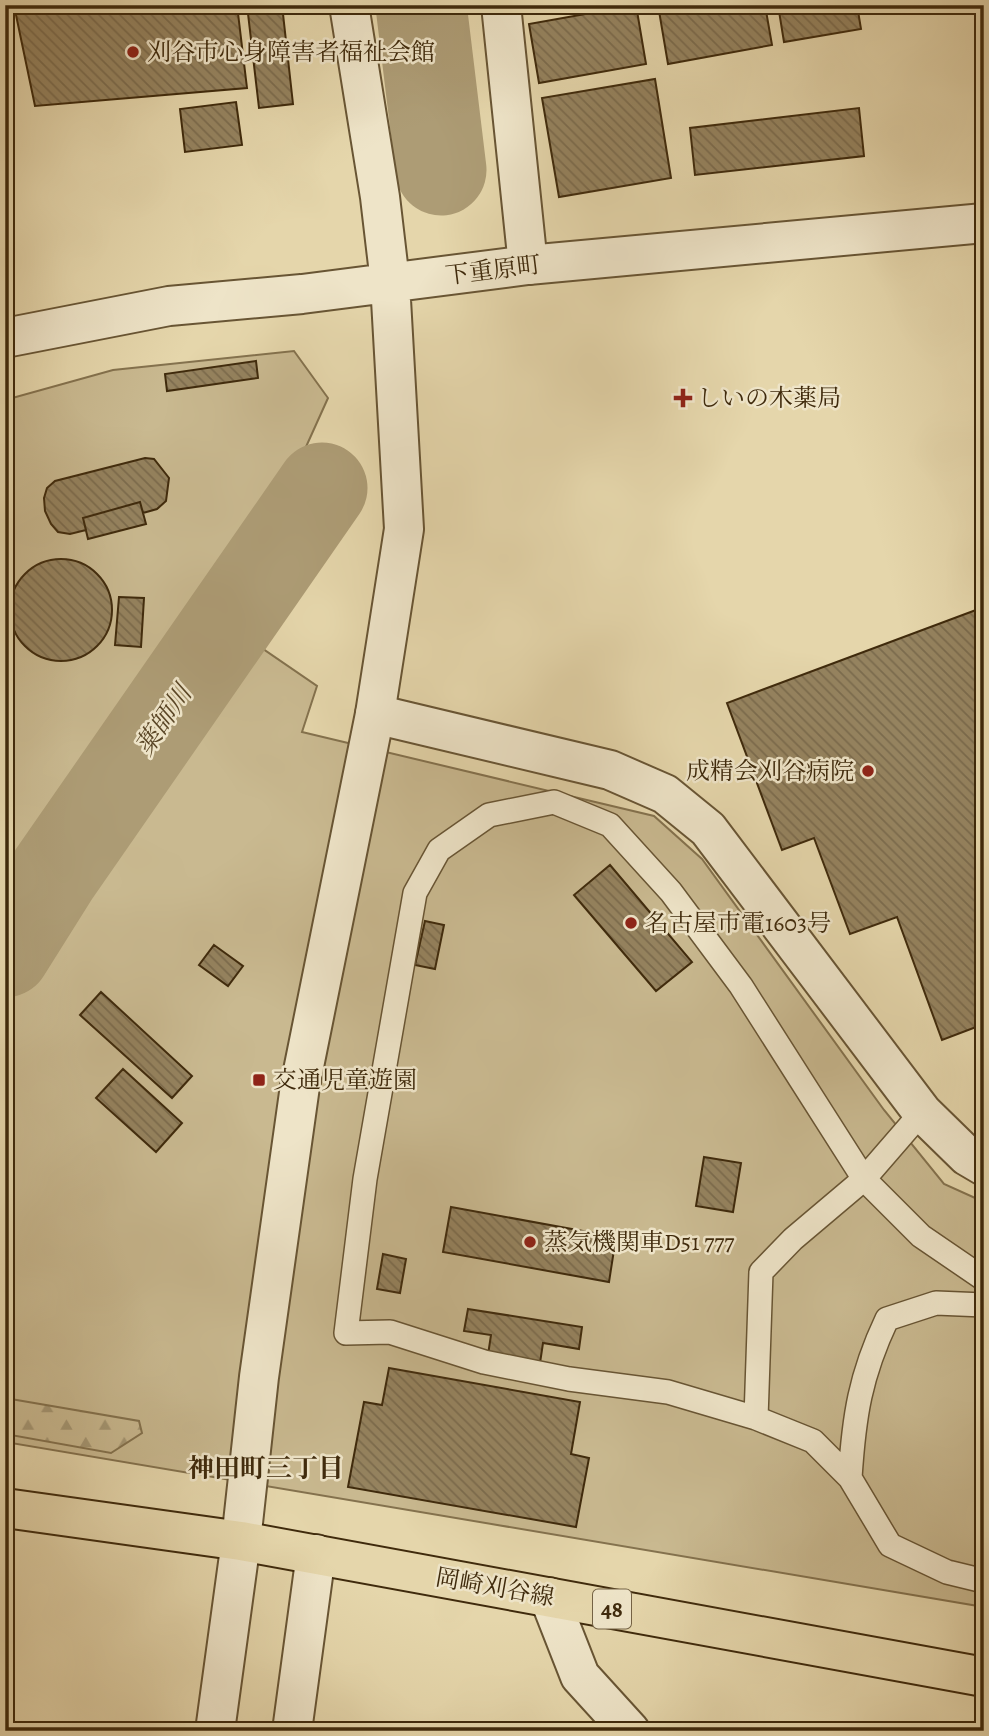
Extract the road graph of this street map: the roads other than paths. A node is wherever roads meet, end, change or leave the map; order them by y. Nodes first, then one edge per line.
1 (349, 5) edge
2 (500, 5) edge
3 (984, 223) edge
4 (528, 265) junction
5 (390, 282) junction
6 (5, 338) edge
7 (374, 714) junction
8 (922, 1112) junction
9 (984, 1166) edge
10 (864, 1178) junction
11 (984, 1279) edge
12 (984, 1305) edge
13 (756, 1418) junction
14 (850, 1478) junction
15 (5, 1508) edge
16 (241, 1541) junction
17 (316, 1554) junction
18 (984, 1581) edge
19 (550, 1597) junction
20 (984, 1677) edge
21 (215, 1731) edge
22 (292, 1731) edge
23 (629, 1731) edge

1 - 5 street
2 - 4 street
3 - 4 street, 下重原町
4 - 5 street, 下重原町
5 - 6 street, 下重原町
5 - 7 street
7 - 8 street
7 - 16 street
8 - 9 street
8 - 10 lane
10 - 11 lane
10 - 13 lane
10 - 13 lane
12 - 14 lane
13 - 14 lane
14 - 18 lane
15 - 16 main road, 岡崎刈谷線 / 48
16 - 17 main road, 岡崎刈谷線 / 48
16 - 21 street
17 - 19 main road, 岡崎刈谷線 / 48
17 - 22 street
19 - 20 main road, 岡崎刈谷線 / 48
19 - 23 street

